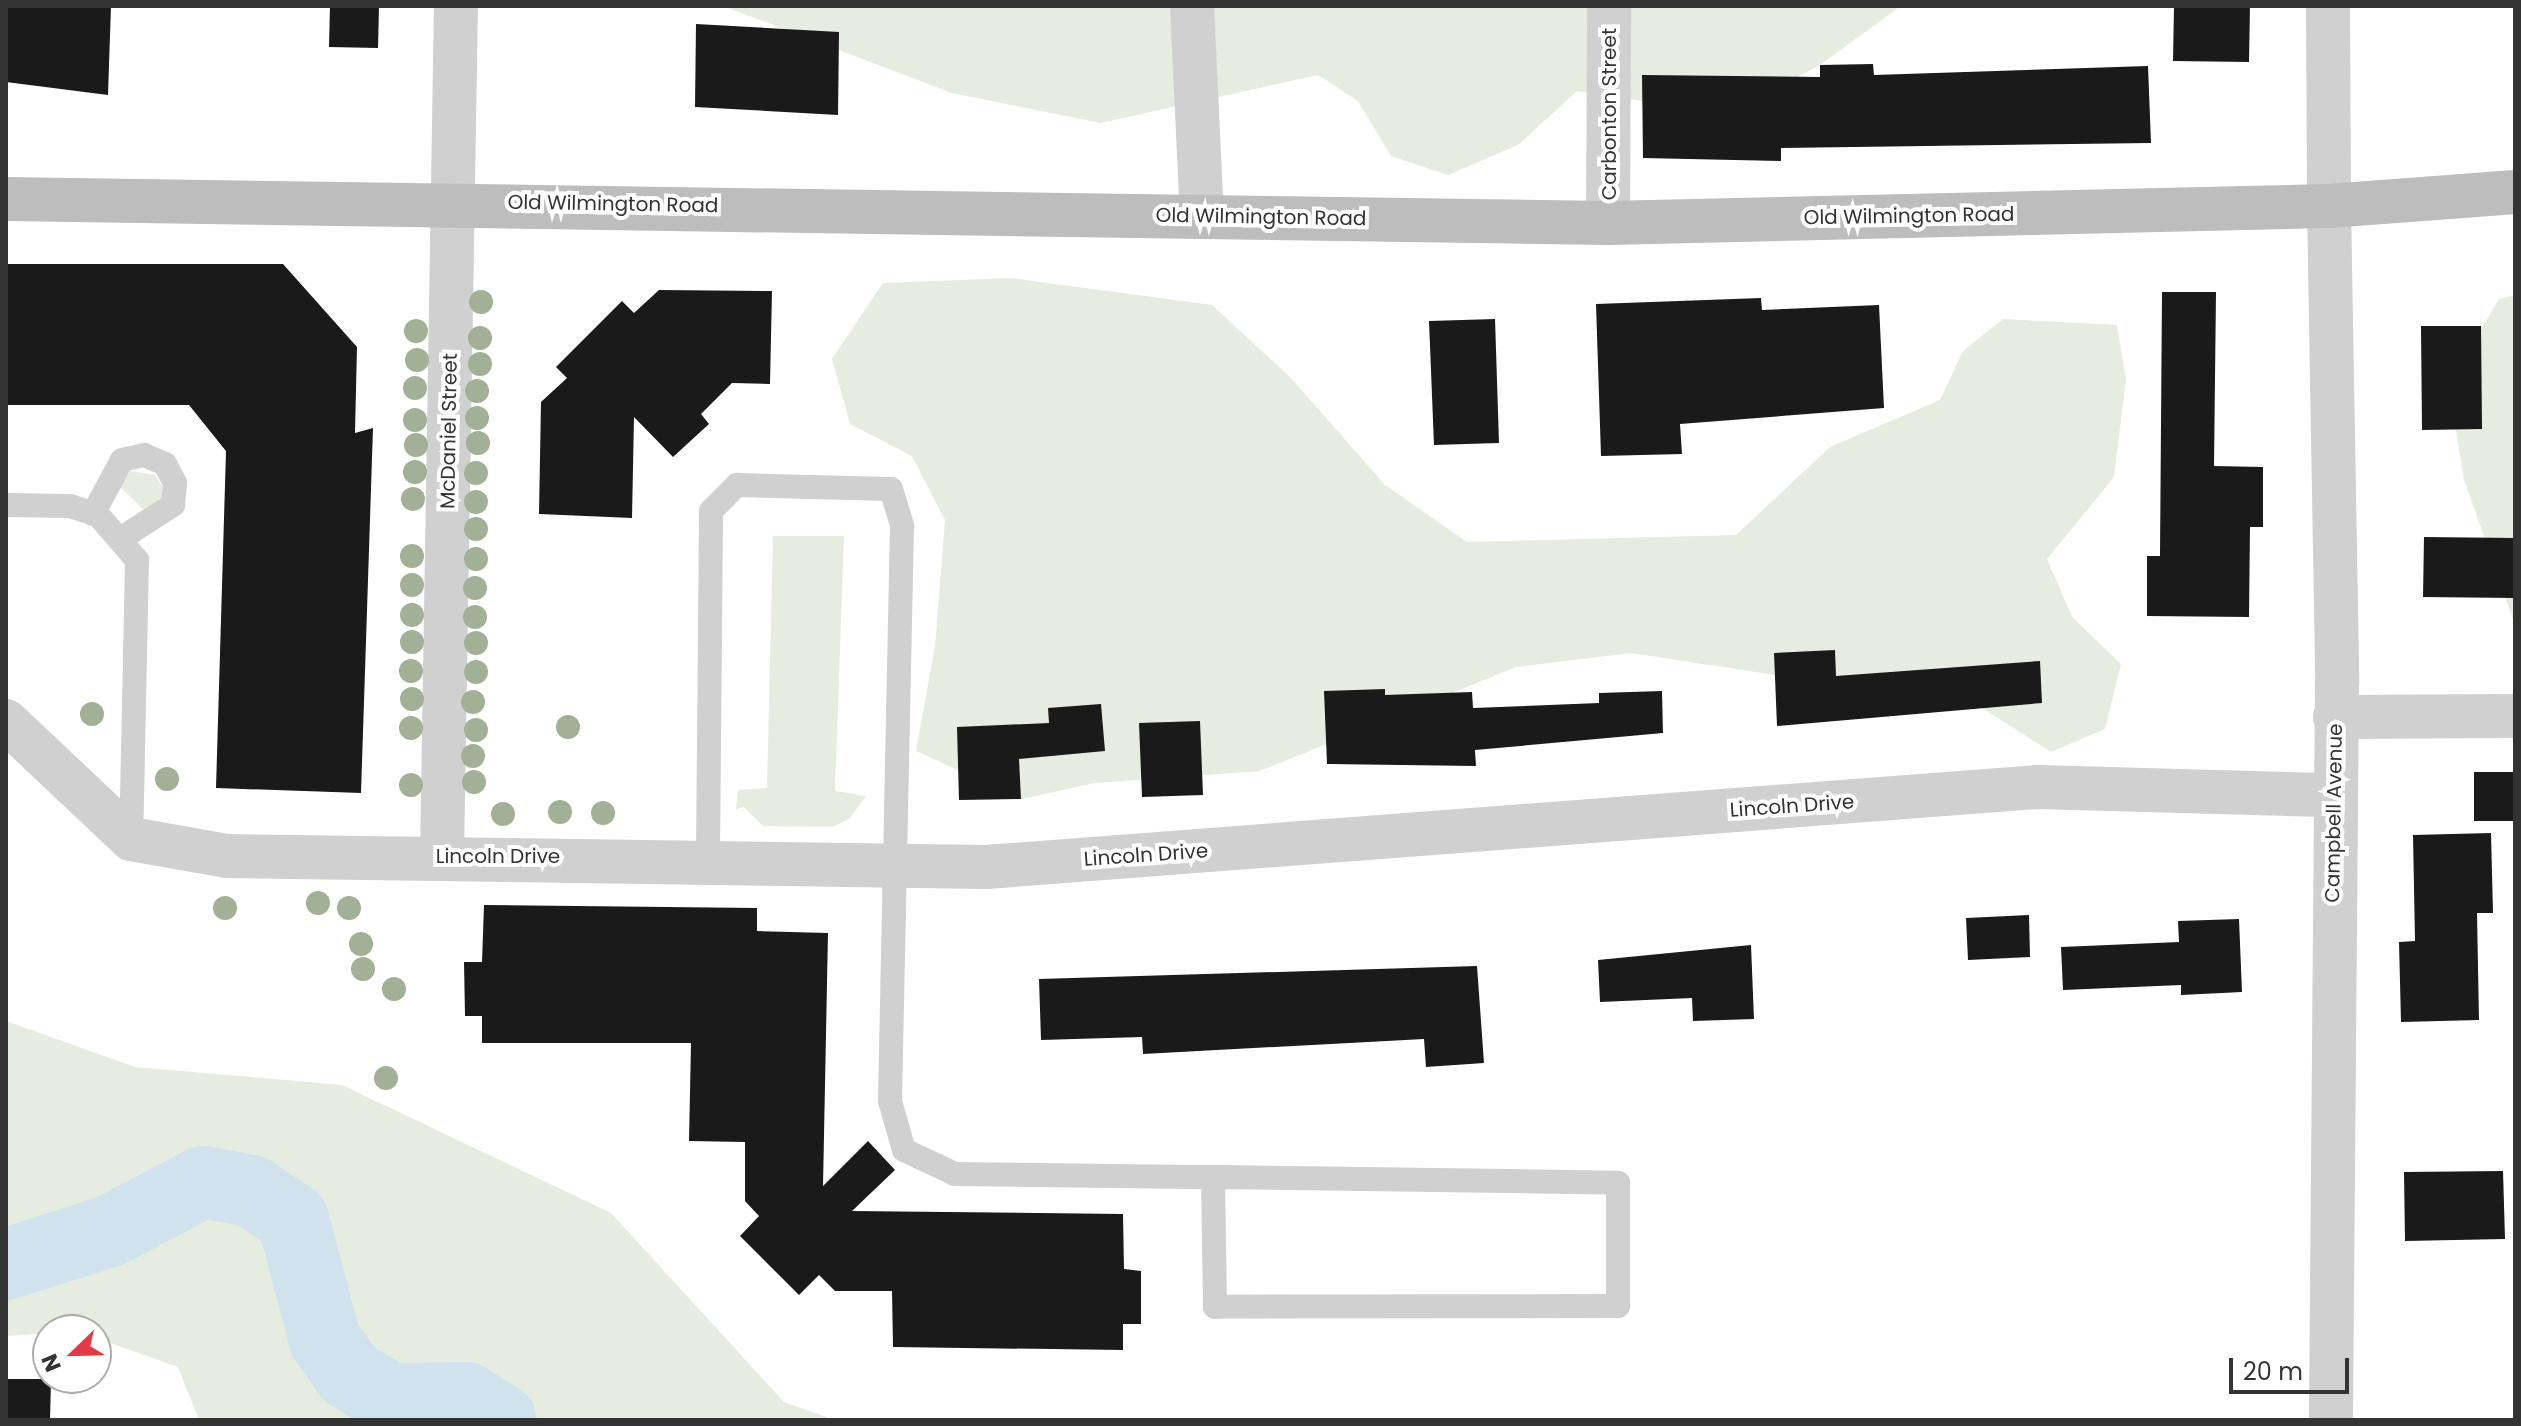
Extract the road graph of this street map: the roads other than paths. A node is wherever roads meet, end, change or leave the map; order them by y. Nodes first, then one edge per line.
1 (456, 6) edge
2 (1192, 6) edge
3 (1609, 6) edge
4 (2328, 6) edge
5 (2515, 192) edge
6 (6, 199) edge
7 (454, 201) junction
8 (2329, 206) junction
9 (1202, 216) junction
10 (1608, 223) junction
11 (6, 505) edge
12 (93, 514) junction
13 (123, 537) junction
14 (2515, 716) edge
15 (2335, 717) junction
16 (6, 721) edge
17 (2332, 795) junction
18 (131, 839) junction
19 (442, 856) junction
20 (708, 858) junction
21 (893, 866) junction
22 (1213, 1177) junction
23 (2331, 1420) edge

1 - 7 street, McDaniel Street
2 - 9 street
3 - 10 street, Carbonton Street
4 - 8 street, Campbell Avenue
5 - 8 main road, Old Wilmington Road
6 - 7 main road, Old Wilmington Road
7 - 9 main road, Old Wilmington Road
7 - 19 street, McDaniel Street
8 - 10 main road, Old Wilmington Road
8 - 15 street, Campbell Avenue
9 - 10 main road, Old Wilmington Road
11 - 12 lane
12 - 13 lane
12 - 13 lane
13 - 18 lane
14 - 15 street
15 - 17 street, Campbell Avenue
16 - 18 street
17 - 21 street, Lincoln Drive
17 - 23 street, Campbell Avenue
18 - 19 street, Lincoln Drive
19 - 20 street, Lincoln Drive
20 - 21 street, Lincoln Drive
20 - 21 lane
21 - 22 lane
22 - 22 lane

